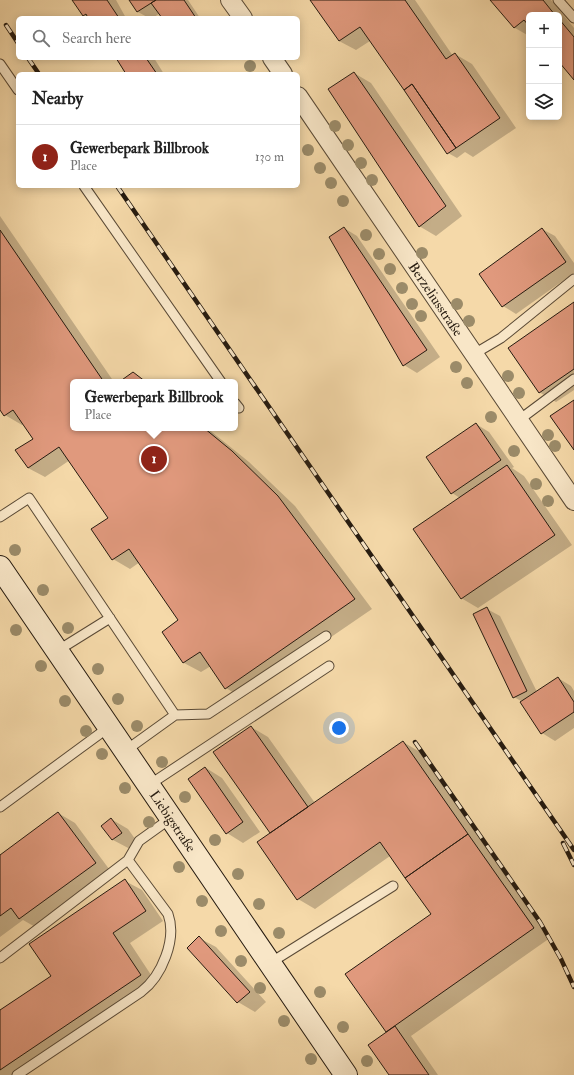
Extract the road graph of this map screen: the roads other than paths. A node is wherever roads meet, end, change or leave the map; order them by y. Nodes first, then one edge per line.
1 (230, 0) edge
2 (558, 0) edge
3 (242, 16) edge
4 (574, 18) edge
5 (273, 60) edge
6 (0, 64) edge
7 (282, 72) edge
8 (16, 87) edge
9 (300, 99) edge
10 (85, 188) edge
11 (574, 279) edge
12 (474, 354) junction
13 (219, 379) edge
14 (574, 379) edge
15 (519, 420) junction
16 (574, 501) edge
17 (0, 517) edge
18 (0, 567) edge
19 (110, 618) junction
20 (326, 636) dead end
21 (57, 651) junction
22 (329, 666) dead end
23 (175, 714) junction
24 (109, 727) junction
25 (125, 751) junction
26 (149, 785) junction
27 (0, 807) edge
28 (171, 818) junction
29 (128, 860) junction
30 (393, 886) dead end
31 (0, 958) edge
32 (270, 964) junction
33 (17, 1075) edge
34 (346, 1075) edge

1 - 3 street
2 - 4 lane
5 - 7 street
6 - 8 lane
9 - 12 street, Berzeliusstraße
10 - 13 lane
11 - 12 lane
12 - 15 street, Berzeliusstraße
14 - 15 lane
15 - 16 street, Berzeliusstraße
17 - 19 lane
18 - 21 main road, Liebigstraße
19 - 21 lane
19 - 23 lane
20 - 23 lane
21 - 24 main road, Liebigstraße
22 - 26 lane
23 - 25 lane
24 - 25 main road, Liebigstraße
24 - 27 lane
25 - 26 main road, Liebigstraße
26 - 28 main road, Liebigstraße
28 - 29 lane
28 - 32 main road, Liebigstraße
29 - 31 lane
29 - 33 lane
30 - 32 lane
32 - 34 main road, Liebigstraße

